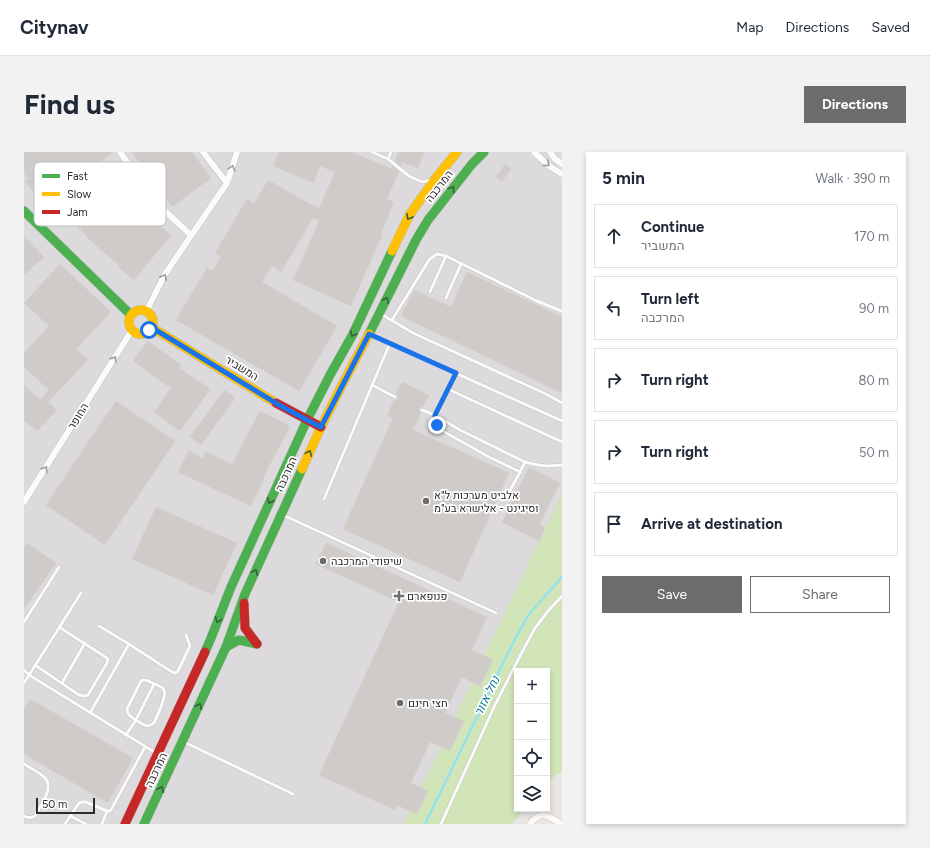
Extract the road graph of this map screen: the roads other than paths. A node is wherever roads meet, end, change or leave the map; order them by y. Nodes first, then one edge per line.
1 (120, 152) edge
2 (203, 152) edge
3 (237, 152) edge
4 (372, 152) edge
5 (391, 152) edge
6 (484, 152) edge
7 (534, 152) edge
8 (550, 152) edge
9 (456, 153) edge
10 (388, 159) junction
11 (127, 162) edge
12 (562, 164) edge
13 (562, 174) edge
14 (435, 179) junction
15 (227, 184) junction
16 (24, 211) edge
17 (166, 212) edge
18 (34, 221) edge
19 (39, 226) edge
20 (191, 235) junction
21 (446, 256) junction
22 (461, 264) junction
23 (430, 292) dead end
24 (446, 298) dead end
25 (562, 311) edge
26 (146, 312) junction
27 (380, 313) junction
28 (131, 316) junction
29 (392, 320) junction
30 (151, 327) junction
31 (132, 330) junction
32 (369, 334) junction
33 (390, 343) junction
34 (456, 373) junction
35 (372, 385) junction
36 (448, 389) junction
37 (395, 397) dead end
38 (562, 402) edge
39 (422, 410) dead end
40 (435, 415) junction
41 (307, 420) junction
42 (562, 421) edge
43 (321, 427) junction
44 (562, 442) edge
45 (525, 462) junction
46 (562, 465) edge
47 (520, 472) junction
48 (507, 496) dead end
49 (324, 499) dead end
50 (24, 502) edge
51 (281, 514) junction
52 (59, 567) dead end
53 (81, 593) dead end
54 (245, 594) junction
55 (562, 596) edge
56 (496, 613) dead end
57 (24, 622) edge
58 (99, 626) dead end
59 (59, 627) junction
60 (186, 635) dead end
61 (85, 643) junction
62 (129, 644) junction
63 (226, 647) junction
64 (35, 665) junction
65 (24, 670) edge
66 (29, 675) junction
67 (62, 682) junction
68 (24, 683) edge
69 (154, 684) junction
70 (90, 713) junction
71 (136, 720) junction
72 (126, 735) junction
73 (182, 742) junction
74 (145, 747) junction
75 (157, 754) junction
76 (24, 764) edge
77 (293, 794) dead end
78 (107, 811) junction
79 (24, 816) edge
80 (70, 816) junction
81 (531, 823) edge
82 (65, 824) edge
83 (86, 824) edge
84 (102, 824) edge
85 (125, 824) edge
86 (144, 824) edge
87 (441, 824) edge
88 (560, 824) edge

1 - 11 street
2 - 15 street
15 -> 3 street
4 - 10 lane
5 - 10 lane
27 -> 6 street, המרכבה
7 -> 13 street
8 - 12 street
9 - 14 street, המרכבה
10 - 14 lane
14 -> 41 street, המרכבה
15 - 20 street
16 - 18 street
17 - 20 street
19 - 28 street
26 -> 20 street
21 - 22 lane
21 - 23 lane
21 - 29 lane
22 - 24 lane
22 - 25 lane
26 - 28 street
26 - 30 street
27 - 29 lane
27 - 32 street, המרכבה
28 - 31 street
29 - 38 lane
30 - 31 street
30 - 41 street, המשביר
50 -> 31 street, החופר
32 - 33 lane
32 - 43 street, המרכבה
33 - 34 lane
33 - 35 lane
34 - 36 lane
34 - 42 lane
35 - 37 lane
35 - 49 lane
36 - 40 lane
36 - 44 lane
39 - 40 lane
40 - 45 lane
40 - 47 lane
41 - 43 street, המשביר
41 -> 75 street, המרכבה
51 -> 43 street, המרכבה
45 - 46 lane
45 - 47 lane
47 - 48 lane
54 -> 51 street, המרכבה
51 - 56 lane
52 - 57 lane
53 - 59 lane
54 - 63 street, המרכבה
54 - 63 street
55 - 87 lane
58 - 62 lane
59 - 61 lane
59 - 64 lane
60 - 62 lane
61 - 67 lane
61 - 67 lane
62 - 70 lane
73 -> 63 street, המרכבה
64 - 66 lane
64 - 67 lane
65 - 66 lane
66 - 68 lane
66 - 70 lane
69 - 71 lane
69 - 71 lane
69 - 71 lane
70 - 72 lane
71 - 72 lane
72 - 74 lane
73 - 77 lane
86 -> 73 street, המרכבה
74 - 75 lane
74 - 78 lane
75 - 85 street, המרכבה
76 - 79 lane
78 - 80 lane
78 - 84 lane
80 - 82 lane
80 - 83 lane
81 - 88 street

